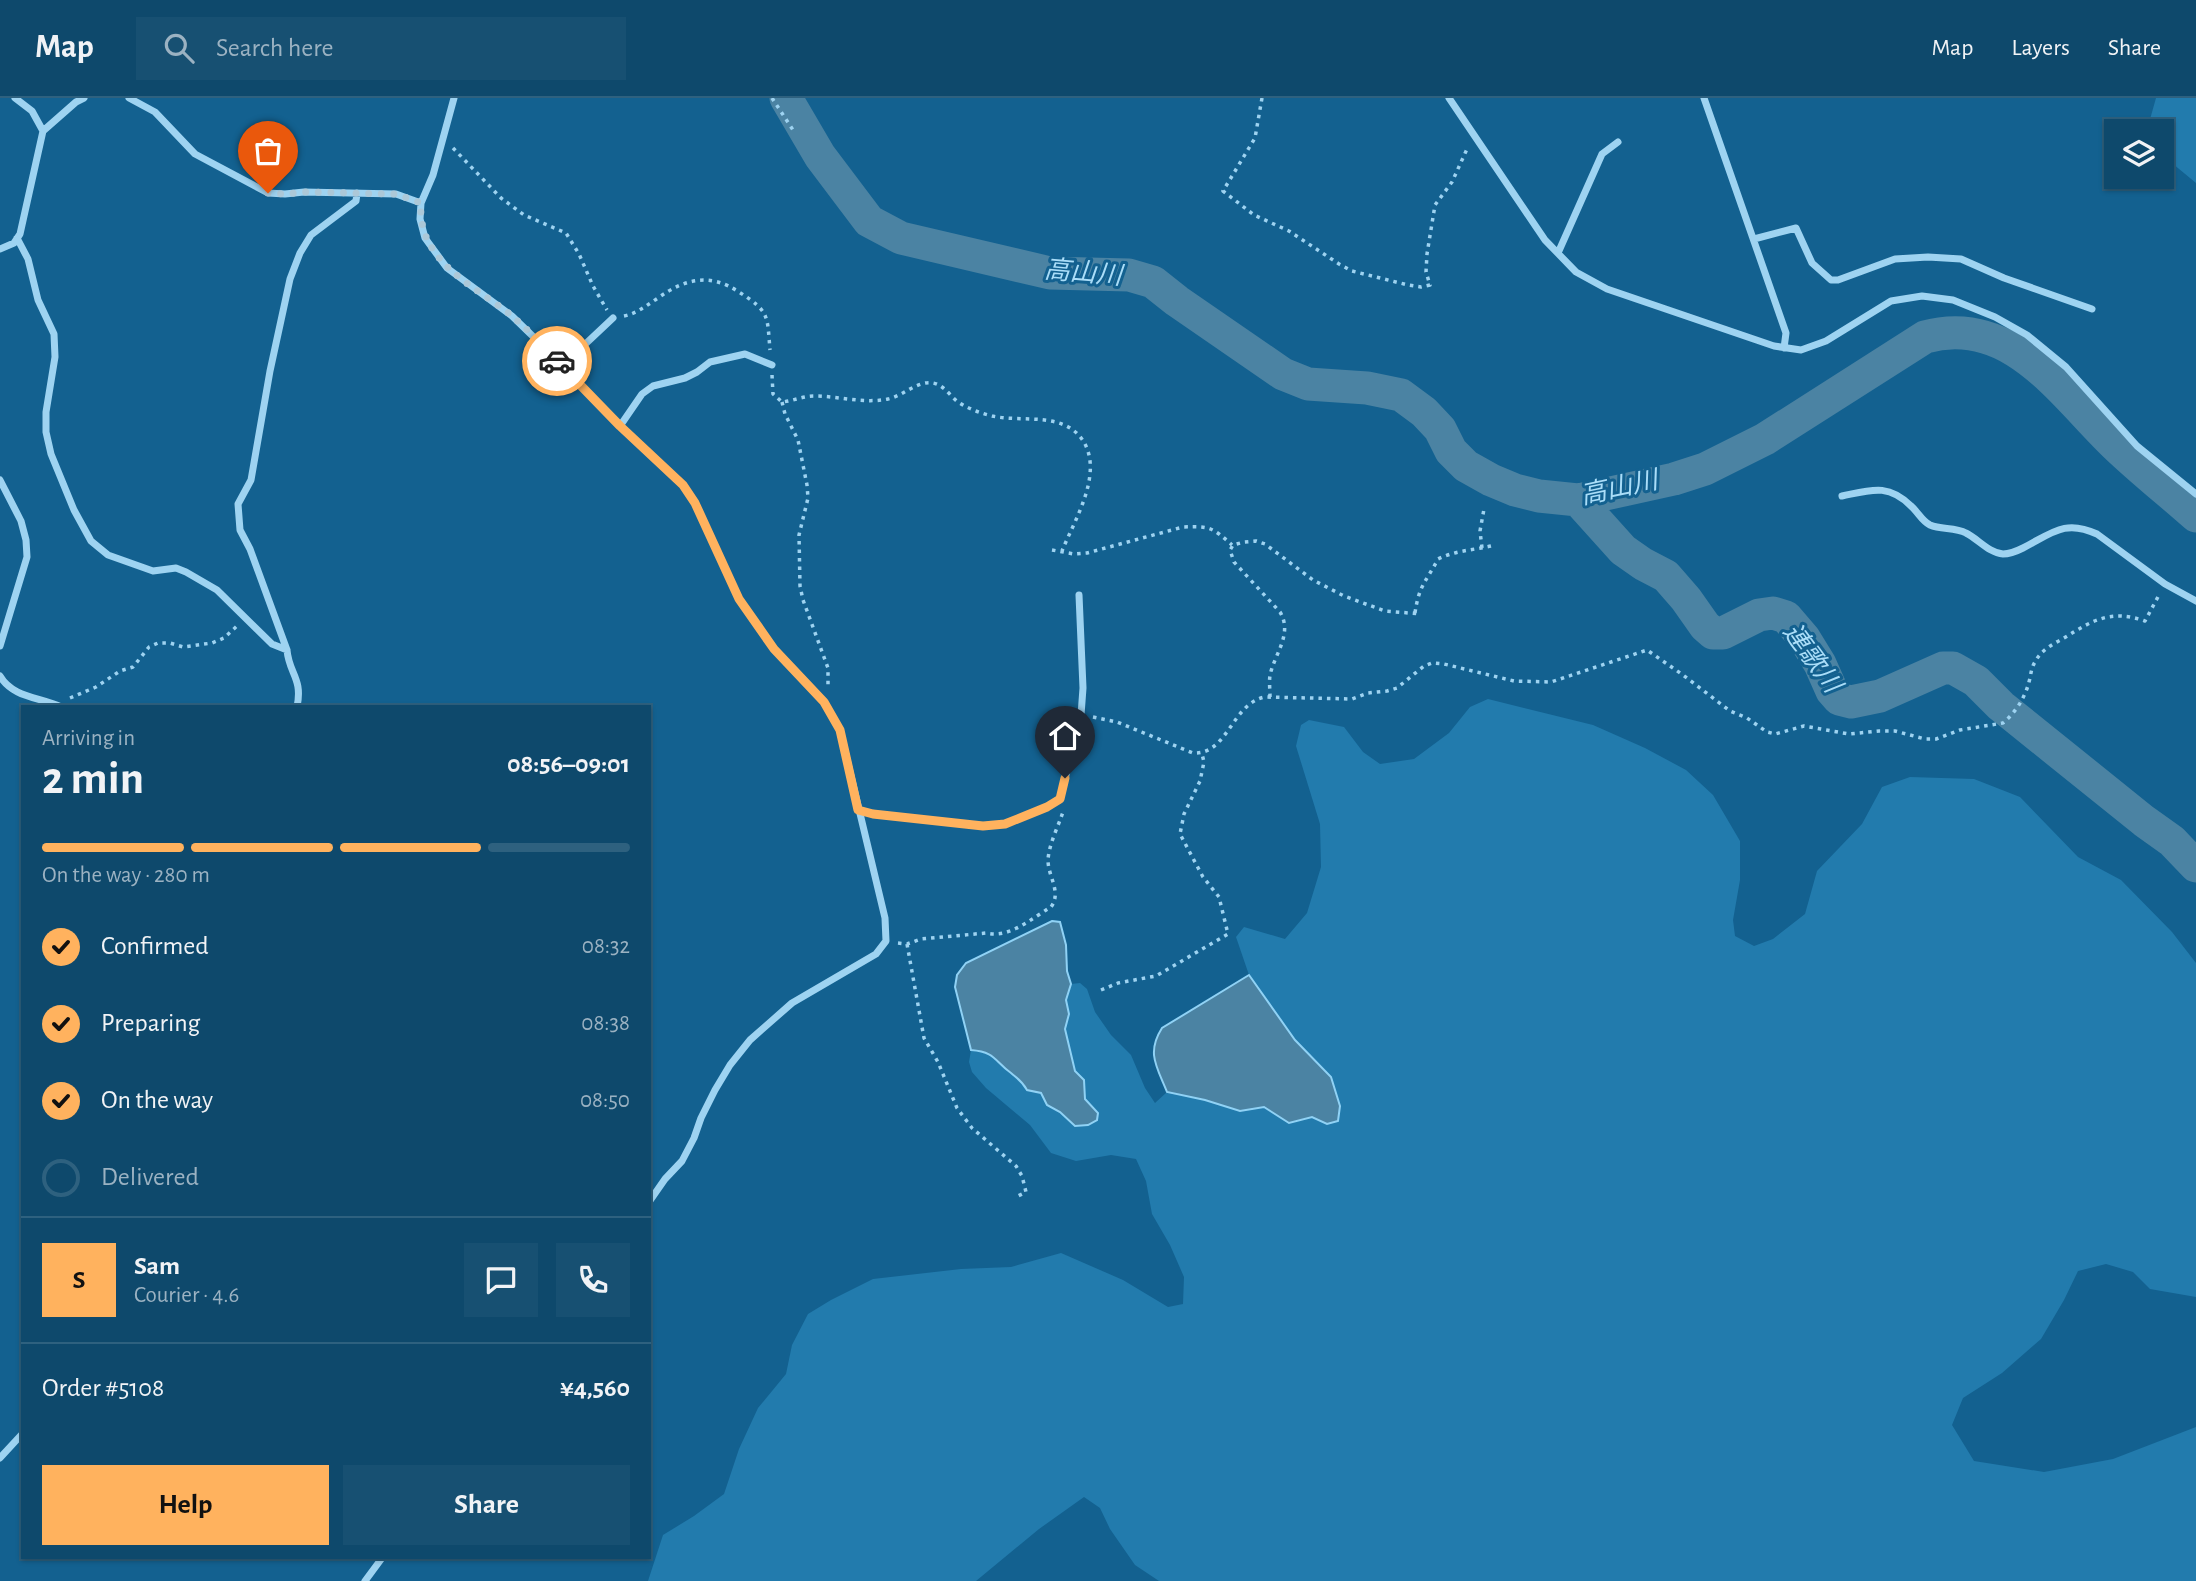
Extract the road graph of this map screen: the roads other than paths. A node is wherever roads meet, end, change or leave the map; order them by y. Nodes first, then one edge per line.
1 (15, 98) edge
2 (84, 98) edge
3 (129, 98) edge
4 (454, 98) edge
5 (1449, 98) edge
6 (1704, 98) edge
7 (43, 131) junction
8 (1618, 142) dead end
9 (357, 193) junction
10 (421, 203) junction
11 (18, 238) junction
12 (1754, 239) junction
13 (0, 249) edge
14 (1558, 254) junction
15 (2092, 309) dead end
16 (613, 318) road end
17 (1784, 348) junction
18 (772, 365) road end
19 (562, 366) junction
20 (620, 426) junction
21 (0, 480) edge
22 (2196, 494) edge
23 (1842, 496) dead end
24 (1079, 595) dead end
25 (2196, 601) edge
26 (0, 646) edge
27 (287, 650) junction
28 (0, 676) edge
29 (57, 705) edge
30 (297, 705) edge
31 (858, 810) junction
32 (651, 1199) edge
33 (21, 1435) edge
34 (0, 1458) edge
35 (381, 1559) edge
36 (365, 1581) edge

1 - 7 street
2 - 7 street
3 - 9 street
4 - 10 street
5 - 14 street
6 - 12 street
7 - 11 street
8 - 14 street
9 - 10 street
9 - 27 street
10 - 19 street
11 - 13 street
11 - 27 street
12 - 15 street
12 - 17 street
14 - 17 street
16 - 19 street
17 - 22 street
18 - 20 street
19 - 20 street
20 - 31 street
21 - 26 street
23 - 25 street
24 - 31 street
27 - 30 street
28 - 29 street
31 - 32 street
33 - 34 street
35 - 36 street

